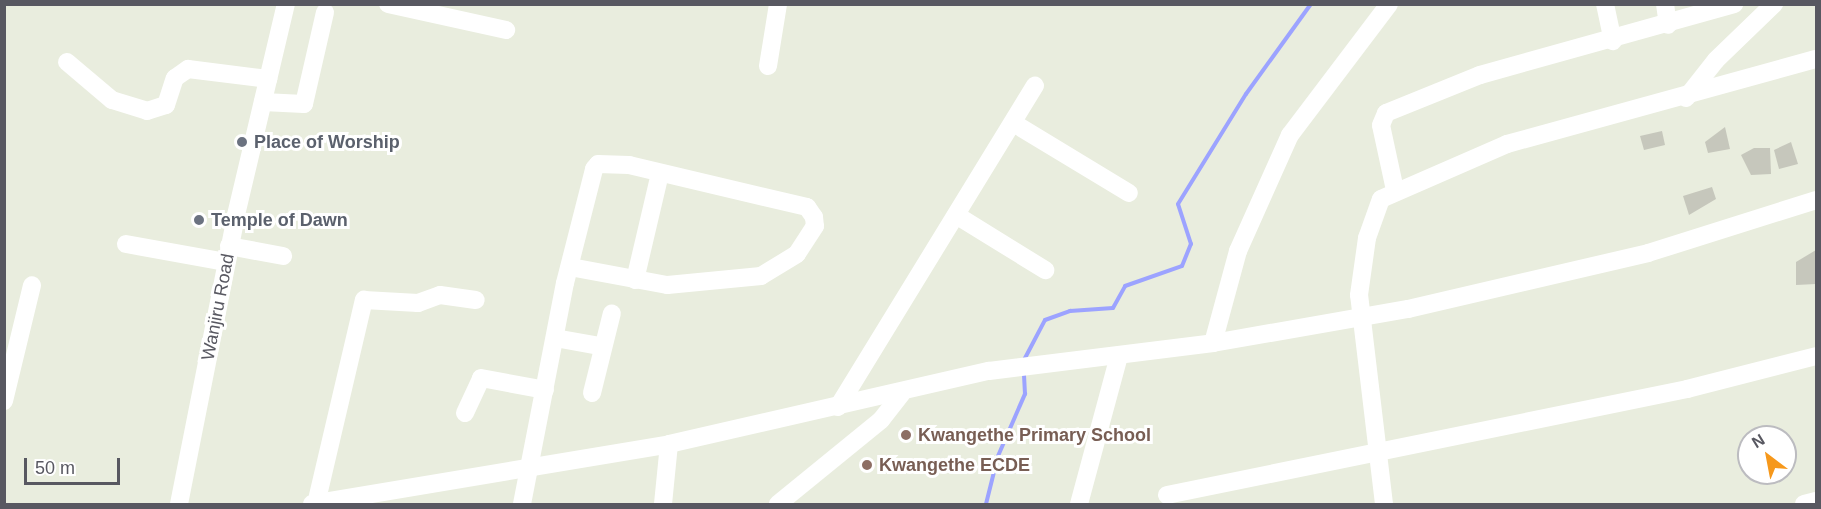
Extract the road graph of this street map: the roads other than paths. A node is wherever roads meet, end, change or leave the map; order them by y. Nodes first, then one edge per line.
1 (388, 4) edge
2 (778, 4) edge
3 (1389, 4) edge
4 (1605, 4) edge
5 (1665, 4) edge
6 (1734, 4) edge
7 (1774, 4) edge
8 (281, 5) edge
9 (325, 12) dead end
10 (1668, 25) junction
11 (506, 30) dead end
12 (1613, 41) junction
13 (1816, 59) edge
14 (67, 62) dead end
15 (768, 66) dead end
16 (268, 79) junction
17 (1035, 85) dead end
18 (1686, 98) junction
19 (263, 102) junction
20 (1015, 124) junction
21 (660, 173) junction
22 (1395, 190) junction
23 (1129, 193) dead end
24 (1816, 200) edge
25 (956, 215) junction
26 (126, 244) dead end
27 (228, 254) junction
28 (283, 256) dead end
29 (570, 267) junction
30 (1045, 270) dead end
31 (636, 280) junction
32 (32, 285) dead end
33 (476, 300) dead end
34 (612, 313) dead end
35 (1360, 318) junction
36 (555, 338) junction
37 (1213, 343) junction
38 (600, 346) junction
39 (1119, 356) junction
40 (1816, 356) edge
41 (545, 390) junction
42 (592, 393) dead end
43 (902, 394) junction
44 (4, 401) edge
45 (838, 407) junction
46 (465, 413) dead end
47 (669, 444) junction
48 (1376, 451) junction
49 (531, 469) junction
50 (1167, 495) dead end
51 (373, 499) edge
52 (1816, 501) edge
53 (179, 504) edge
54 (314, 504) edge
55 (522, 504) edge
56 (663, 504) edge
57 (778, 504) edge
58 (1078, 504) edge
59 (1384, 504) edge
60 (1804, 504) edge

1 - 11 street
2 - 15 street
3 - 37 street
4 - 12 street
5 - 10 street
6 - 10 street
7 - 18 street
8 - 16 street, Wanjiru Road
9 - 19 street
10 - 12 street
12 - 22 street
13 - 18 street
14 - 16 street
16 - 19 street, Wanjiru Road
17 - 20 street
18 - 22 street
19 - 27 street, Wanjiru Road
20 - 23 street
20 - 25 street
21 - 29 street
21 - 31 street
21 - 31 street
22 - 35 street
24 - 35 street
25 - 30 street
25 - 45 street
26 - 27 street
27 - 28 street
27 - 53 street, Wanjiru Road
29 - 31 street
29 - 36 street
32 - 44 street
33 - 54 street
34 - 38 street
35 - 37 street
35 - 48 street
36 - 38 street
36 - 41 street
37 - 39 street
38 - 42 street
39 - 43 street
39 - 58 street
40 - 48 street
41 - 46 street
41 - 49 street
43 - 45 street
43 - 57 street
45 - 47 street
47 - 49 street
47 - 56 street
48 - 50 street
48 - 59 street
49 - 51 street
49 - 55 street
51 - 54 street
52 - 60 street

